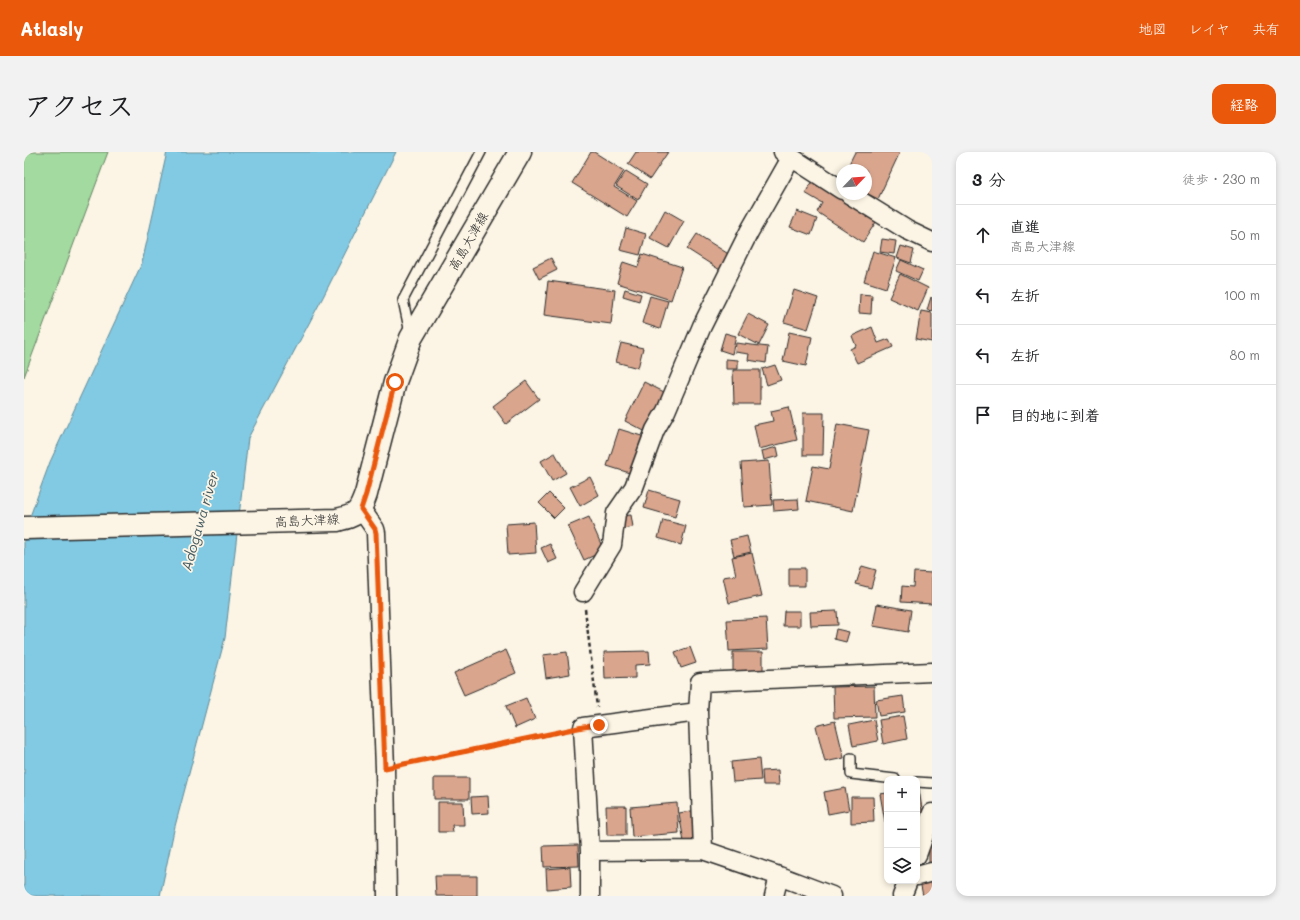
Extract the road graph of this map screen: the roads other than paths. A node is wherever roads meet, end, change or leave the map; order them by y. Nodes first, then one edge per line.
1 (481, 152) edge
2 (520, 152) edge
3 (787, 155) edge
4 (836, 186) edge
5 (858, 200) edge
6 (932, 242) edge
7 (411, 338) junction
8 (361, 509) junction
9 (24, 528) edge
10 (583, 592) road end
11 (932, 672) edge
12 (698, 712) junction
13 (851, 758) dead end
14 (884, 778) edge
15 (920, 782) edge
16 (932, 784) edge
17 (932, 813) edge
18 (920, 848) edge
19 (703, 850) junction
20 (590, 851) junction
21 (932, 872) edge
22 (920, 875) edge
23 (780, 876) junction
24 (907, 884) edge
25 (387, 896) edge
26 (590, 896) edge
27 (774, 896) edge
28 (832, 896) edge
29 (902, 896) edge

1 - 7 lane
2 - 7 main road, 高島大津線
3 - 4 street
3 - 10 street
5 - 6 street
7 - 8 main road, 高島大津線
8 - 9 main road, 高島大津線
8 - 25 street
11 - 12 street
12 - 19 street
12 - 20 street
13 - 14 lane
15 - 16 lane
17 - 18 street
19 - 20 street
19 - 23 street
20 - 26 street
21 - 22 street
23 - 27 street
23 - 28 street
24 - 29 street

